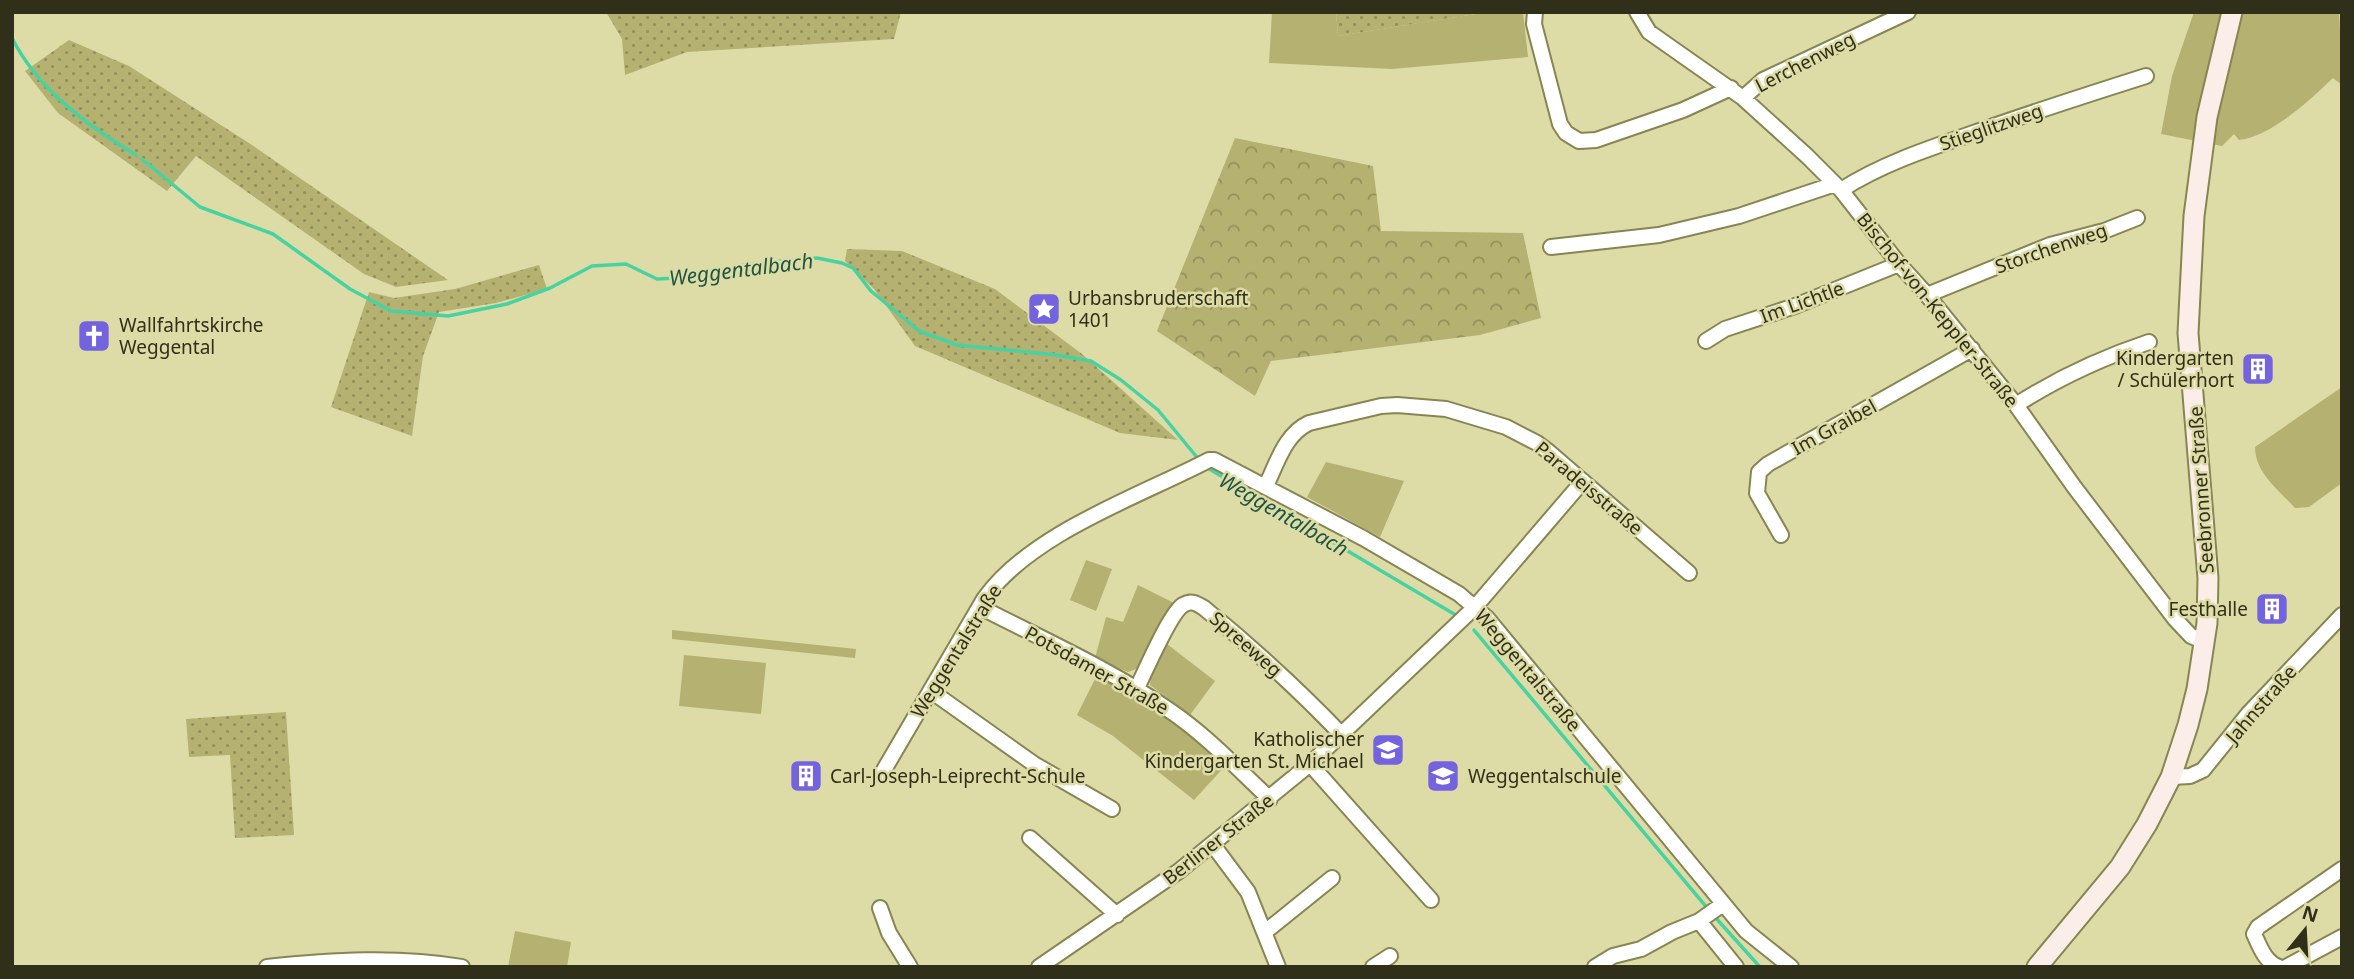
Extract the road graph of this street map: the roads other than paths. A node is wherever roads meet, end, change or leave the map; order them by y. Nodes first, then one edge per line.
1 (1535, 12) edge
2 (1637, 12) edge
3 (1908, 12) edge
4 (2232, 12) edge
5 (2146, 76) dead end
6 (1731, 88) junction
7 (1743, 98) junction
8 (1838, 187) junction
9 (2137, 218) dead end
10 (1551, 247) dead end
11 (1899, 264) junction
12 (1927, 295) junction
13 (1706, 341) dead end
14 (2148, 342) dead end
15 (1972, 349) junction
16 (2016, 405) junction
17 (1583, 481) junction
18 (1266, 486) junction
19 (1781, 535) dead end
20 (1689, 573) dead end
21 (980, 607) junction
22 (1475, 607) junction
23 (2342, 615) edge
24 (2205, 642) junction
25 (1137, 688) junction
26 (931, 691) junction
27 (1342, 735) junction
28 (1310, 764) junction
29 (881, 775) dead end
30 (2171, 777) junction
31 (1270, 799) junction
32 (1112, 809) dead end
33 (1030, 838) dead end
34 (1213, 845) junction
35 (2342, 869) edge
36 (1332, 878) dead end
37 (1431, 900) dead end
38 (880, 908) dead end
39 (1711, 913) junction
40 (1118, 915) junction
41 (1265, 932) junction
42 (2342, 937) edge
43 (1390, 956) dead end
44 (382, 964) edge
45 (267, 967) edge
46 (462, 967) edge
47 (910, 967) edge
48 (1039, 967) edge
49 (1278, 967) edge
50 (1373, 967) edge
51 (1595, 967) edge
52 (1736, 967) edge
53 (1791, 967) edge
54 (2037, 967) edge
55 (2279, 967) edge
56 (2286, 967) edge

1 - 6 street
2 - 6 street, Bischof-von-Keppler-Straße
3 - 7 street, Lerchenweg
4 - 24 street, Seebronner Straße
5 - 8 street, Stieglitzweg
6 - 7 street, Bischof-von-Keppler-Straße
7 - 8 street, Bischof-von-Keppler-Straße
8 - 10 street, Stieglitzweg
8 - 11 street, Bischof-von-Keppler-Straße
9 - 12 street, Storchenweg
11 - 12 street, Bischof-von-Keppler-Straße
11 - 13 street, Im Lichtle
12 - 15 street, Bischof-von-Keppler-Straße
14 - 16 street
15 - 16 street, Bischof-von-Keppler-Straße
15 - 19 street, Im Graibel
16 - 24 street, Bischof-von-Keppler-Straße
17 - 18 street, Paradeisstraße
17 - 20 street, Paradeisstraße
17 - 22 street, Berliner Straße
18 - 21 street, Weggentalstraße
18 - 22 street, Weggentalstraße
21 - 25 street, Potsdamer Straße
21 - 26 street, Weggentalstraße
22 - 27 street, Berliner Straße
22 - 39 street, Weggentalstraße
23 - 30 street, Jahnstraße
24 - 30 street, Seebronner Straße
25 - 27 street, Spreeweg
25 - 31 street, Potsdamer Straße
26 - 29 street, Weggentalstraße
26 - 32 street
27 - 28 street, Berliner Straße
28 - 31 street, Berliner Straße
28 - 37 street
30 - 54 street, Seebronner Straße
31 - 34 street, Berliner Straße
33 - 40 street
34 - 40 street, Berliner Straße
34 - 41 street
35 - 55 street
36 - 41 street
38 - 47 street
39 - 51 street
39 - 52 street, Weggentalstraße
39 - 53 street, Weggentalstraße
40 - 48 street, Berliner Straße
41 - 49 street
42 - 56 street
43 - 50 street
44 - 45 street
44 - 46 street

